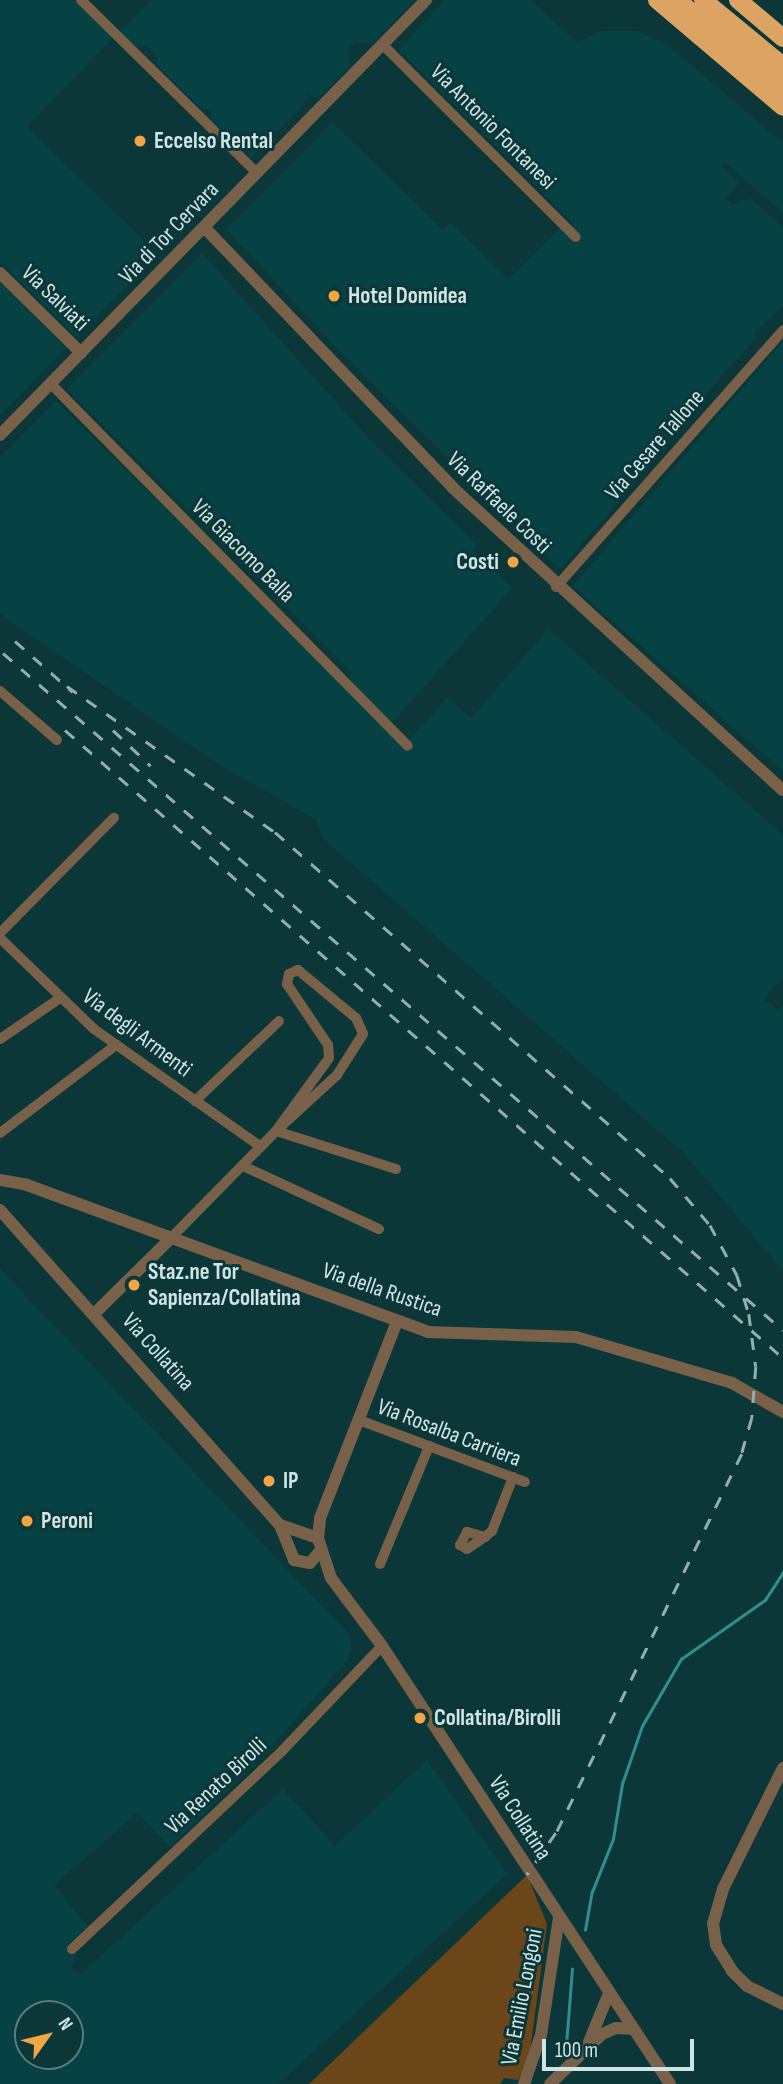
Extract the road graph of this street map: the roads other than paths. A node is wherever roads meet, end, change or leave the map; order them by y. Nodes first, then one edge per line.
1 (81, 0) edge
2 (426, 0) edge
3 (657, 0) edge
4 (677, 0) edge
5 (704, 0) edge
6 (738, 0) edge
7 (783, 38) edge
8 (383, 45) junction
9 (783, 65) edge
10 (783, 86) edge
11 (783, 107) edge
12 (257, 173) junction
13 (204, 227) junction
14 (576, 237) dead end
15 (0, 273) edge
16 (783, 330) edge
17 (81, 353) junction
18 (51, 384) junction
19 (0, 435) edge
20 (556, 587) junction
21 (0, 691) edge
22 (57, 740) dead end
23 (408, 746) dead end
24 (783, 790) edge
25 (114, 818) dead end
26 (0, 936) edge
27 (60, 998) junction
28 (279, 1021) dead end
29 (0, 1040) edge
30 (116, 1045) junction
31 (195, 1101) junction
32 (276, 1131) junction
33 (0, 1133) edge
34 (261, 1147) junction
35 (243, 1166) junction
36 (396, 1168) dead end
37 (0, 1180) edge
38 (0, 1210) edge
39 (379, 1230) dead end
40 (169, 1240) junction
41 (95, 1313) junction
42 (397, 1322) junction
43 (783, 1412) edge
44 (359, 1420) junction
45 (429, 1446) junction
46 (513, 1477) junction
47 (525, 1482) dead end
48 (320, 1518) junction
49 (281, 1525) junction
50 (302, 1531) junction
51 (485, 1537) dead end
52 (319, 1544) junction
53 (288, 1545) junction
54 (310, 1563) junction
55 (380, 1564) dead end
56 (331, 1578) junction
57 (382, 1646) junction
58 (783, 1768) edge
59 (559, 1917) junction
60 (72, 1949) dead end
61 (609, 1993) junction
62 (783, 2004) edge
63 (633, 2029) junction
64 (589, 2043) junction
65 (524, 2084) edge
66 (550, 2084) edge
67 (670, 2084) edge

1 - 12 street
2 - 8 street, Via di Tor Cervara
3 - 11 highway
4 - 10 highway
5 - 9 highway
6 - 7 highway
8 - 12 street, Via di Tor Cervara
8 - 14 street, Via Antonio Fontanesi
12 - 13 street, Via di Tor Cervara
13 - 17 street, Via di Tor Cervara
13 - 20 street, Via Raffaele Costi
15 - 17 street, Via Salviati
16 - 20 street, Via Cesare Tallone
17 - 18 street, Via di Tor Cervara
18 - 19 street, Via di Tor Cervara
18 - 23 street, Via Giacomo Balla
20 - 24 street, Via Raffaele Costi
21 - 22 street
25 - 26 street
26 - 27 street, Via degli Armenti
27 - 29 street
27 - 30 street, Via degli Armenti
28 - 31 street
30 - 31 street, Via degli Armenti
30 - 33 street
31 - 34 street, Via degli Armenti
32 - 32 street
32 - 34 street
32 - 36 street
34 - 35 street
35 - 39 street
35 - 40 street
37 - 40 street, Via della Rustica
38 - 41 street, Via Collatina
40 - 41 street
40 - 42 street, Via della Rustica
41 - 49 street, Via Collatina
42 - 43 street, Via della Rustica
42 - 44 street
44 - 45 street, Via Rosalba Carriera
44 - 48 street
45 - 46 street, Via Rosalba Carriera
45 - 55 street
46 - 47 street, Via Rosalba Carriera
46 - 51 street
48 - 50 street
48 - 52 street
49 - 50 street, Via Collatina
49 - 53 street, Via Collatina
50 - 52 street, Via Collatina
50 - 53 street
52 - 54 street
52 - 56 street, Via Collatina
53 - 54 street, Via Collatina
54 - 56 street, Via Collatina
56 - 57 street, Via Collatina
57 - 59 street, Via Collatina
57 - 60 street, Via Renato Birolli
58 - 62 street
59 - 61 street, Via Collatina
59 - 65 street, Via Emilio Longoni
61 - 63 street, Via Collatina
61 - 64 street
63 - 64 street, Via Emilio Longoni
63 - 67 street, Via Collatina
64 - 66 street, Via Emilio Longoni

